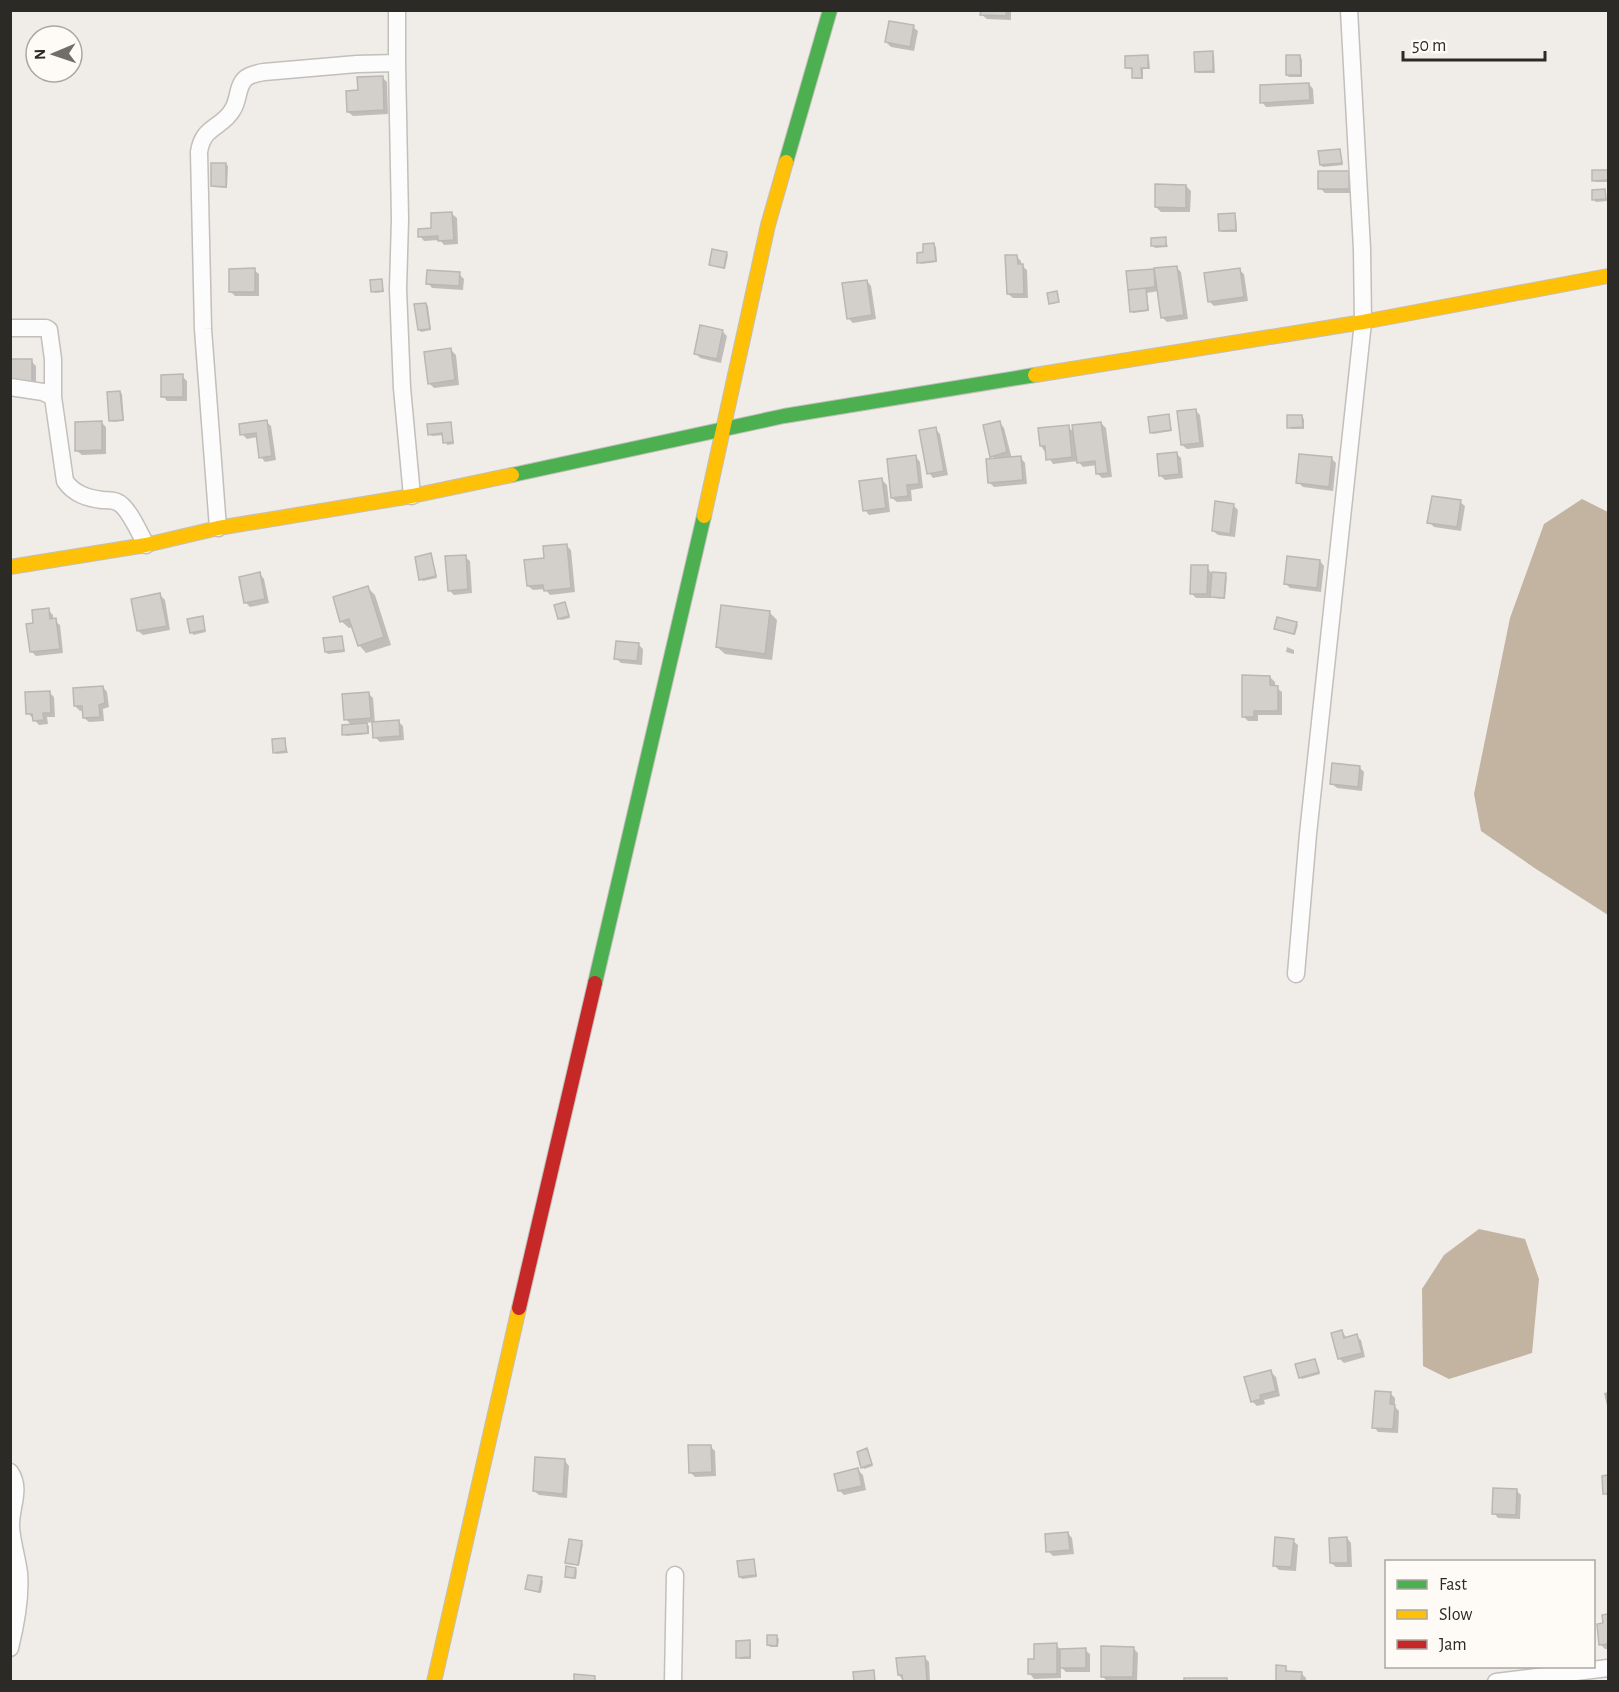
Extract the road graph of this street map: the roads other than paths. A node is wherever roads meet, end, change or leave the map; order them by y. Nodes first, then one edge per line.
1 (397, 10) edge
2 (830, 10) edge
3 (1349, 10) edge
4 (397, 63) junction
5 (1608, 276) edge
6 (1363, 322) junction
7 (10, 328) edge
8 (10, 387) edge
9 (53, 397) junction
10 (724, 430) junction
11 (412, 496) junction
12 (218, 528) junction
13 (146, 545) junction
14 (10, 567) edge
15 (1296, 974) dead end
16 (10, 1472) edge
17 (675, 1575) dead end
18 (10, 1648) edge
19 (1608, 1668) edge
20 (434, 1682) edge
21 (673, 1682) edge
22 (1496, 1682) edge

1 - 4 street
2 - 10 street
3 - 6 street
4 - 11 street
4 - 12 street
5 - 6 street
6 - 10 street
6 - 15 street
7 - 9 street
8 - 9 street
9 - 13 street
10 - 11 street
10 - 20 street
11 - 12 street
12 - 13 street
13 - 14 street
16 - 18 street
17 - 21 street
19 - 22 street

